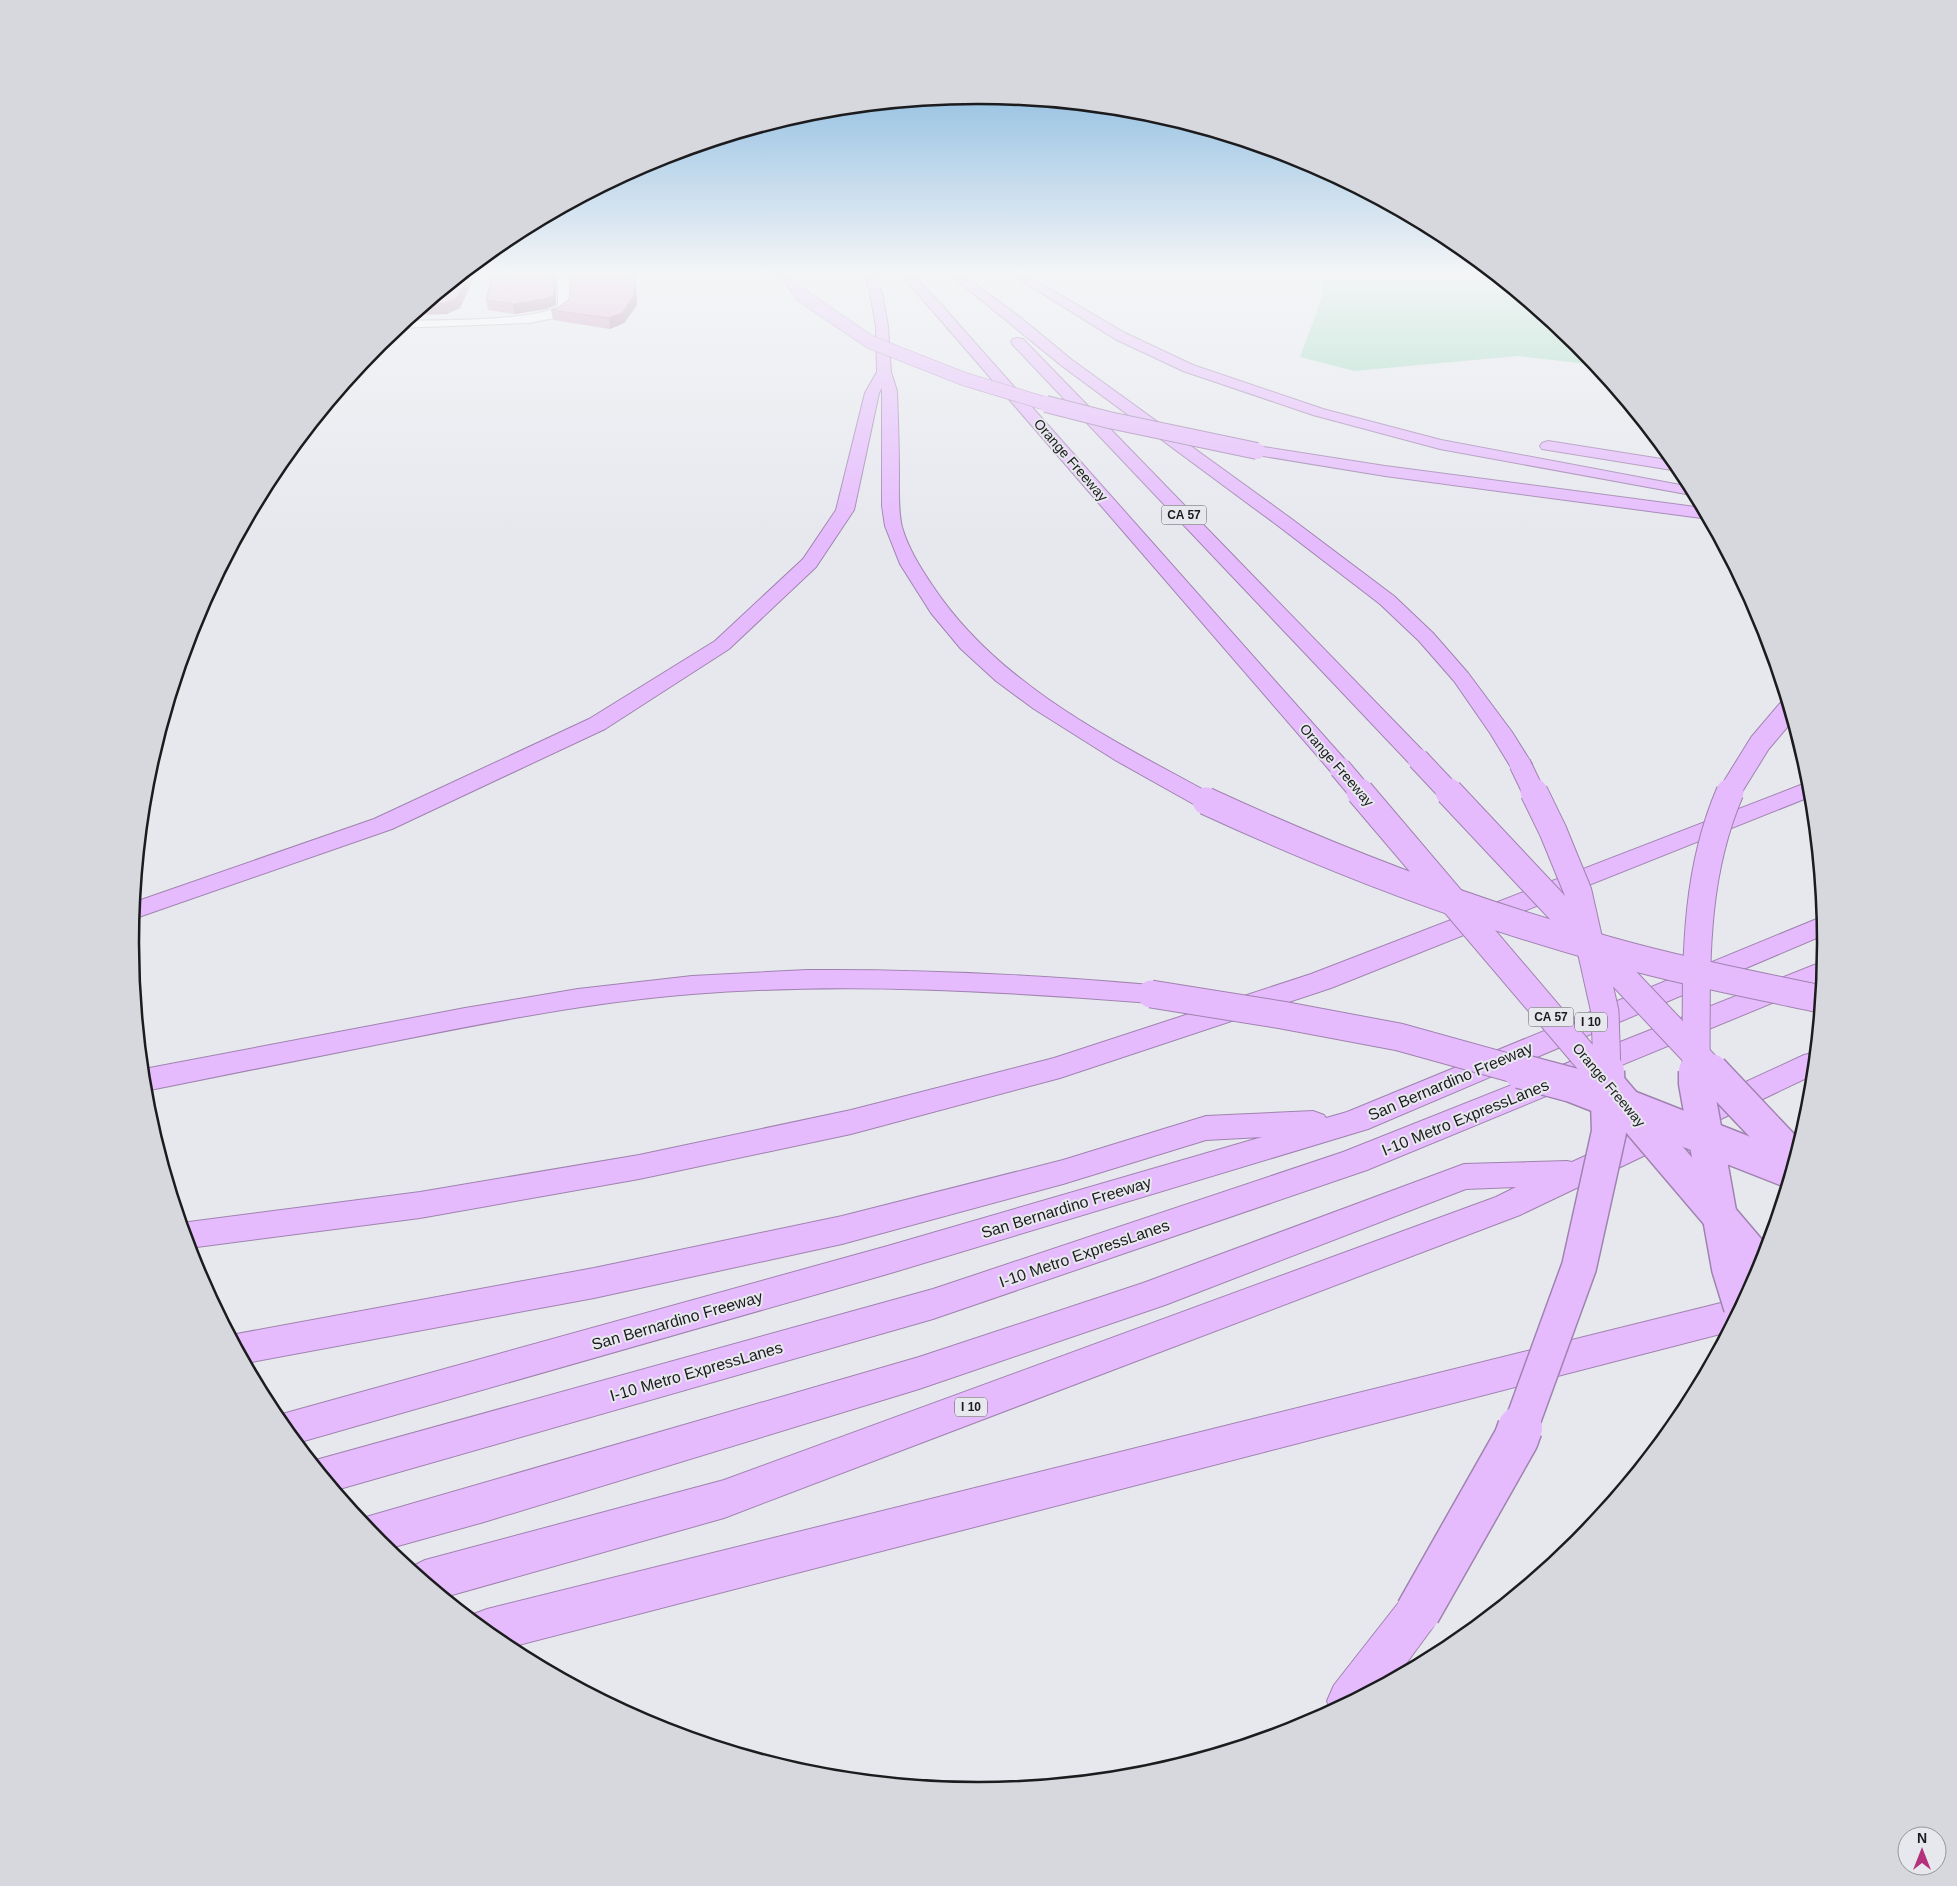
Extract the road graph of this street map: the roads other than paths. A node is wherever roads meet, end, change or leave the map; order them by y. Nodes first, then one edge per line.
1 (883, 360) edge
2 (914, 360) edge
3 (984, 360) edge
4 (1035, 360) edge
5 (1063, 360) edge
6 (1171, 360) edge
7 (1198, 360) edge
8 (884, 372) junction
9 (1391, 416) dead end
10 (1535, 444) dead end
11 (1667, 464) edge
12 (1684, 490) edge
13 (1699, 513) edge
14 (1785, 713) edge
15 (1804, 791) edge
16 (140, 909) edge
17 (1817, 927) edge
18 (1817, 974) edge
19 (1816, 998) edge
20 (1809, 1065) edge
21 (150, 1079) edge
22 (1357, 1121) junction
23 (1790, 1155) edge
24 (1786, 1169) edge
25 (1579, 1173) junction
26 (192, 1234) edge
27 (1756, 1259) edge
28 (1738, 1298) edge
29 (1730, 1316) edge
30 (244, 1348) edge
31 (294, 1427) edge
32 (329, 1473) edge
33 (381, 1531) edge
34 (431, 1579) edge
35 (495, 1629) edge
36 (1358, 1692) edge

1 - 8 highway
2 - 13 highway, bridge
3 - 27 highway, Orange Freeway / CA 57, bridge
4 - 23 highway, CA 57, bridge
5 - 36 highway, bridge
6 - 12 highway
7 - 9 highway
8 - 16 highway
8 - 19 highway, bridge
10 - 11 highway
14 - 28 highway, bridge
15 - 26 highway
17 - 22 highway, San Bernardino Freeway / I 10
18 - 32 highway, I-10 Metro ExpressLanes
20 - 25 highway, I 10
21 - 24 highway, bridge
22 - 30 highway
22 - 31 highway, San Bernardino Freeway / I 10
25 - 33 highway
25 - 34 highway, I 10
29 - 35 highway

